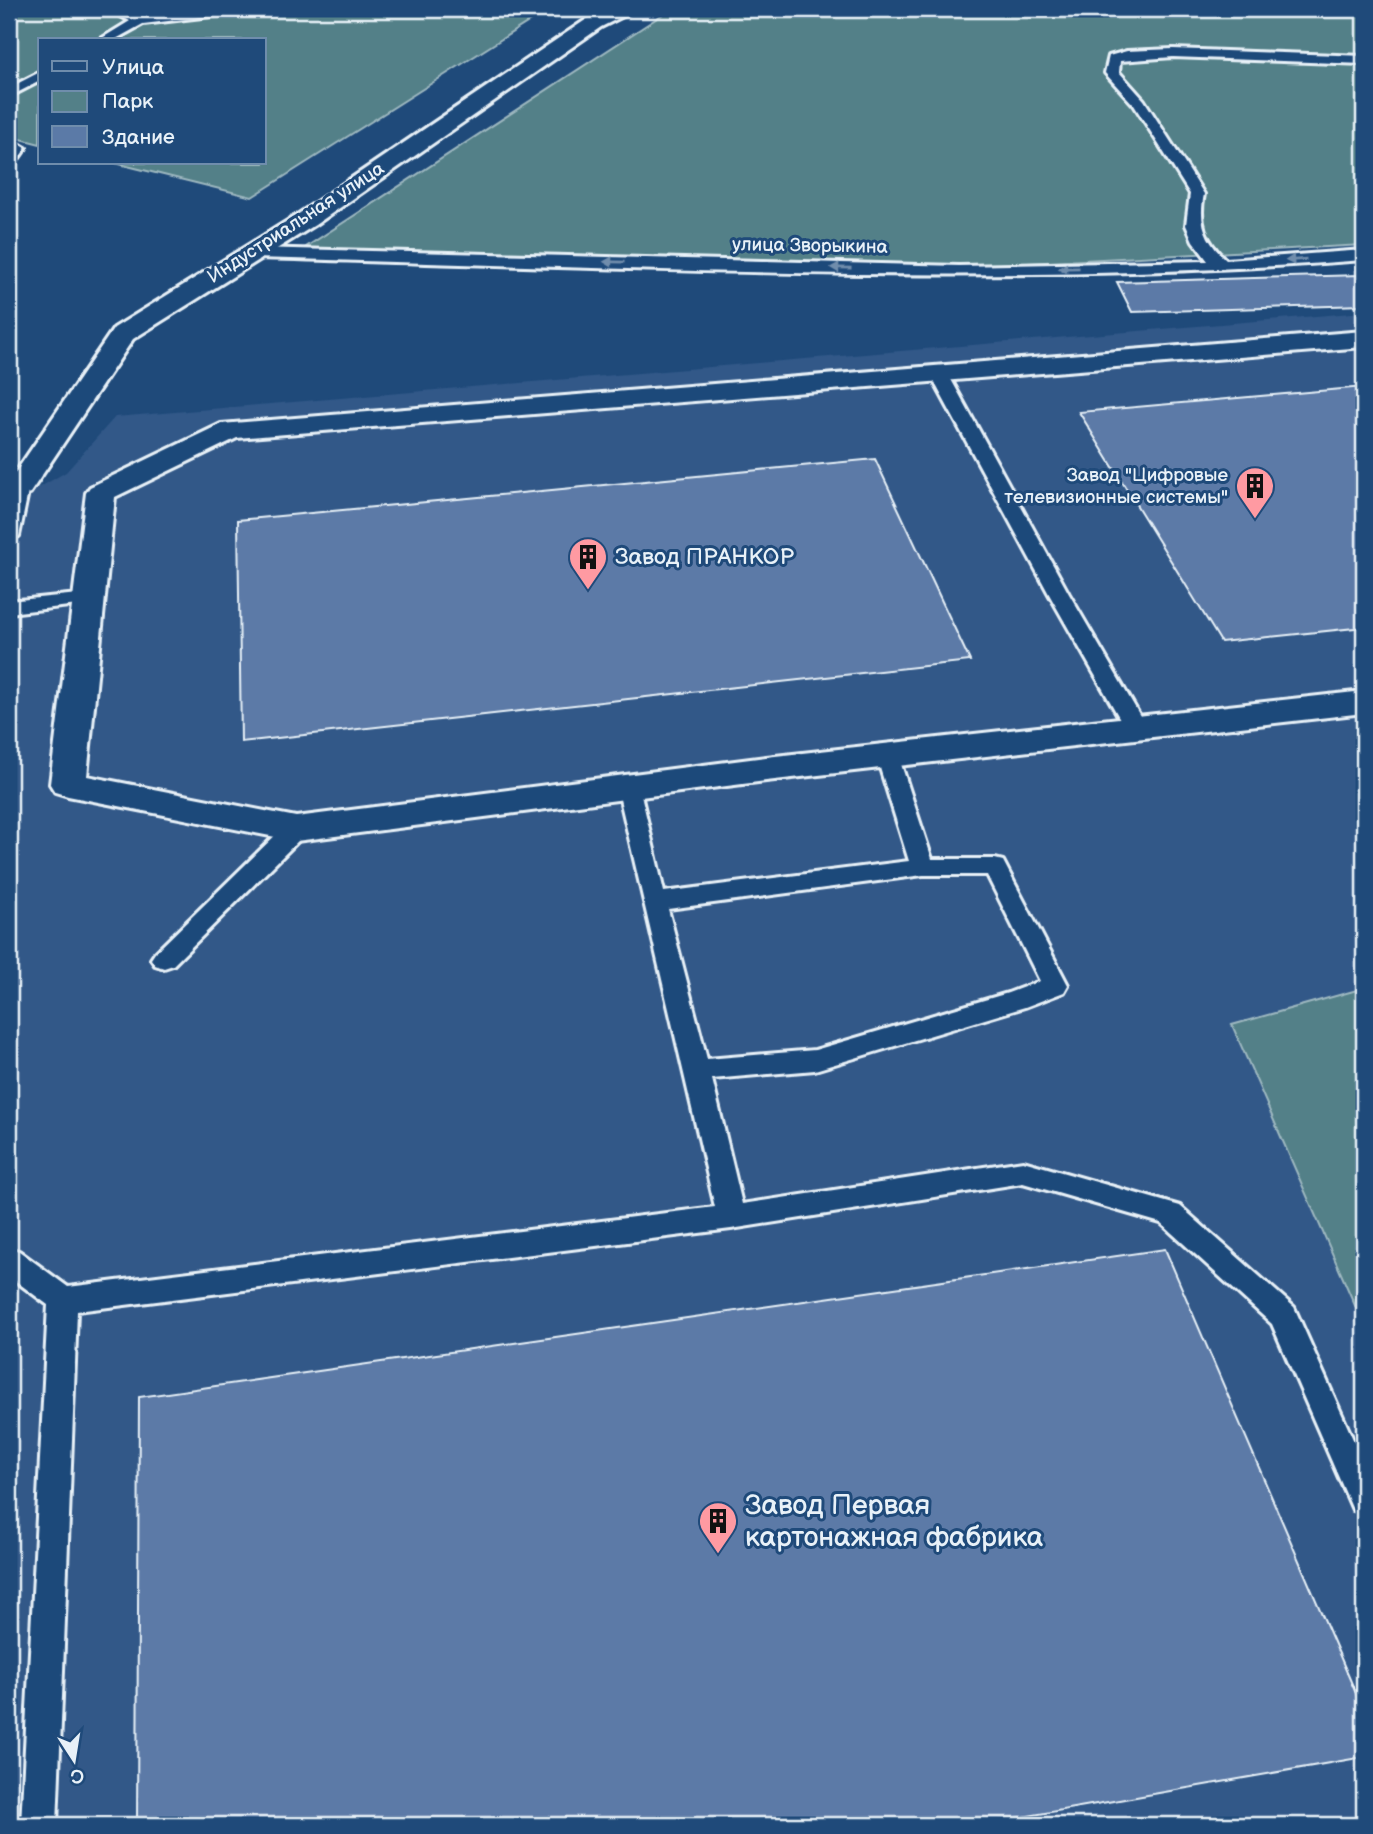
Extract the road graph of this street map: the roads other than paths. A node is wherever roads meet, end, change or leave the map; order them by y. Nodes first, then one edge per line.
1 (114, 9) edge
2 (236, 9) edge
3 (622, 9) edge
4 (140, 21) junction
5 (109, 38) edge
6 (1364, 61) edge
7 (38, 77) edge
8 (9, 93) edge
9 (9, 142) edge
10 (9, 162) edge
11 (254, 253) junction
12 (1364, 255) edge
13 (1222, 265) junction
14 (1364, 339) edge
15 (939, 374) junction
16 (14, 491) edge
17 (9, 536) edge
18 (88, 599) junction
19 (9, 607) edge
20 (1364, 702) edge
21 (1136, 728) junction
22 (887, 755) junction
23 (628, 786) junction
24 (296, 830) junction
25 (923, 867) junction
26 (654, 902) junction
27 (164, 959) dead end
28 (697, 1070) junction
29 (731, 1217) junction
30 (9, 1260) edge
31 (63, 1300) junction
32 (1364, 1499) edge
33 (39, 1825) edge

1 - 4 lane
2 - 4 lane
3 - 11 street, Индустриальная улица
4 - 5 lane
6 - 13 lane
7 - 8 lane
9 - 10 lane
13 -> 11 lane, улица Зворыкина
11 - 16 street, Индустриальная улица
12 -> 13 lane, улица Зворыкина
14 - 15 street
15 - 18 street
15 - 21 lane
16 - 17 lane
18 - 19 lane
18 - 24 street
20 - 21 street
21 - 22 street
22 - 23 street
22 - 25 lane
23 - 24 street
23 - 26 lane
24 - 27 lane
25 - 26 lane
25 - 28 lane
26 - 28 lane
28 - 29 lane
29 - 31 lane
29 - 32 lane
30 - 31 lane
31 - 33 lane

